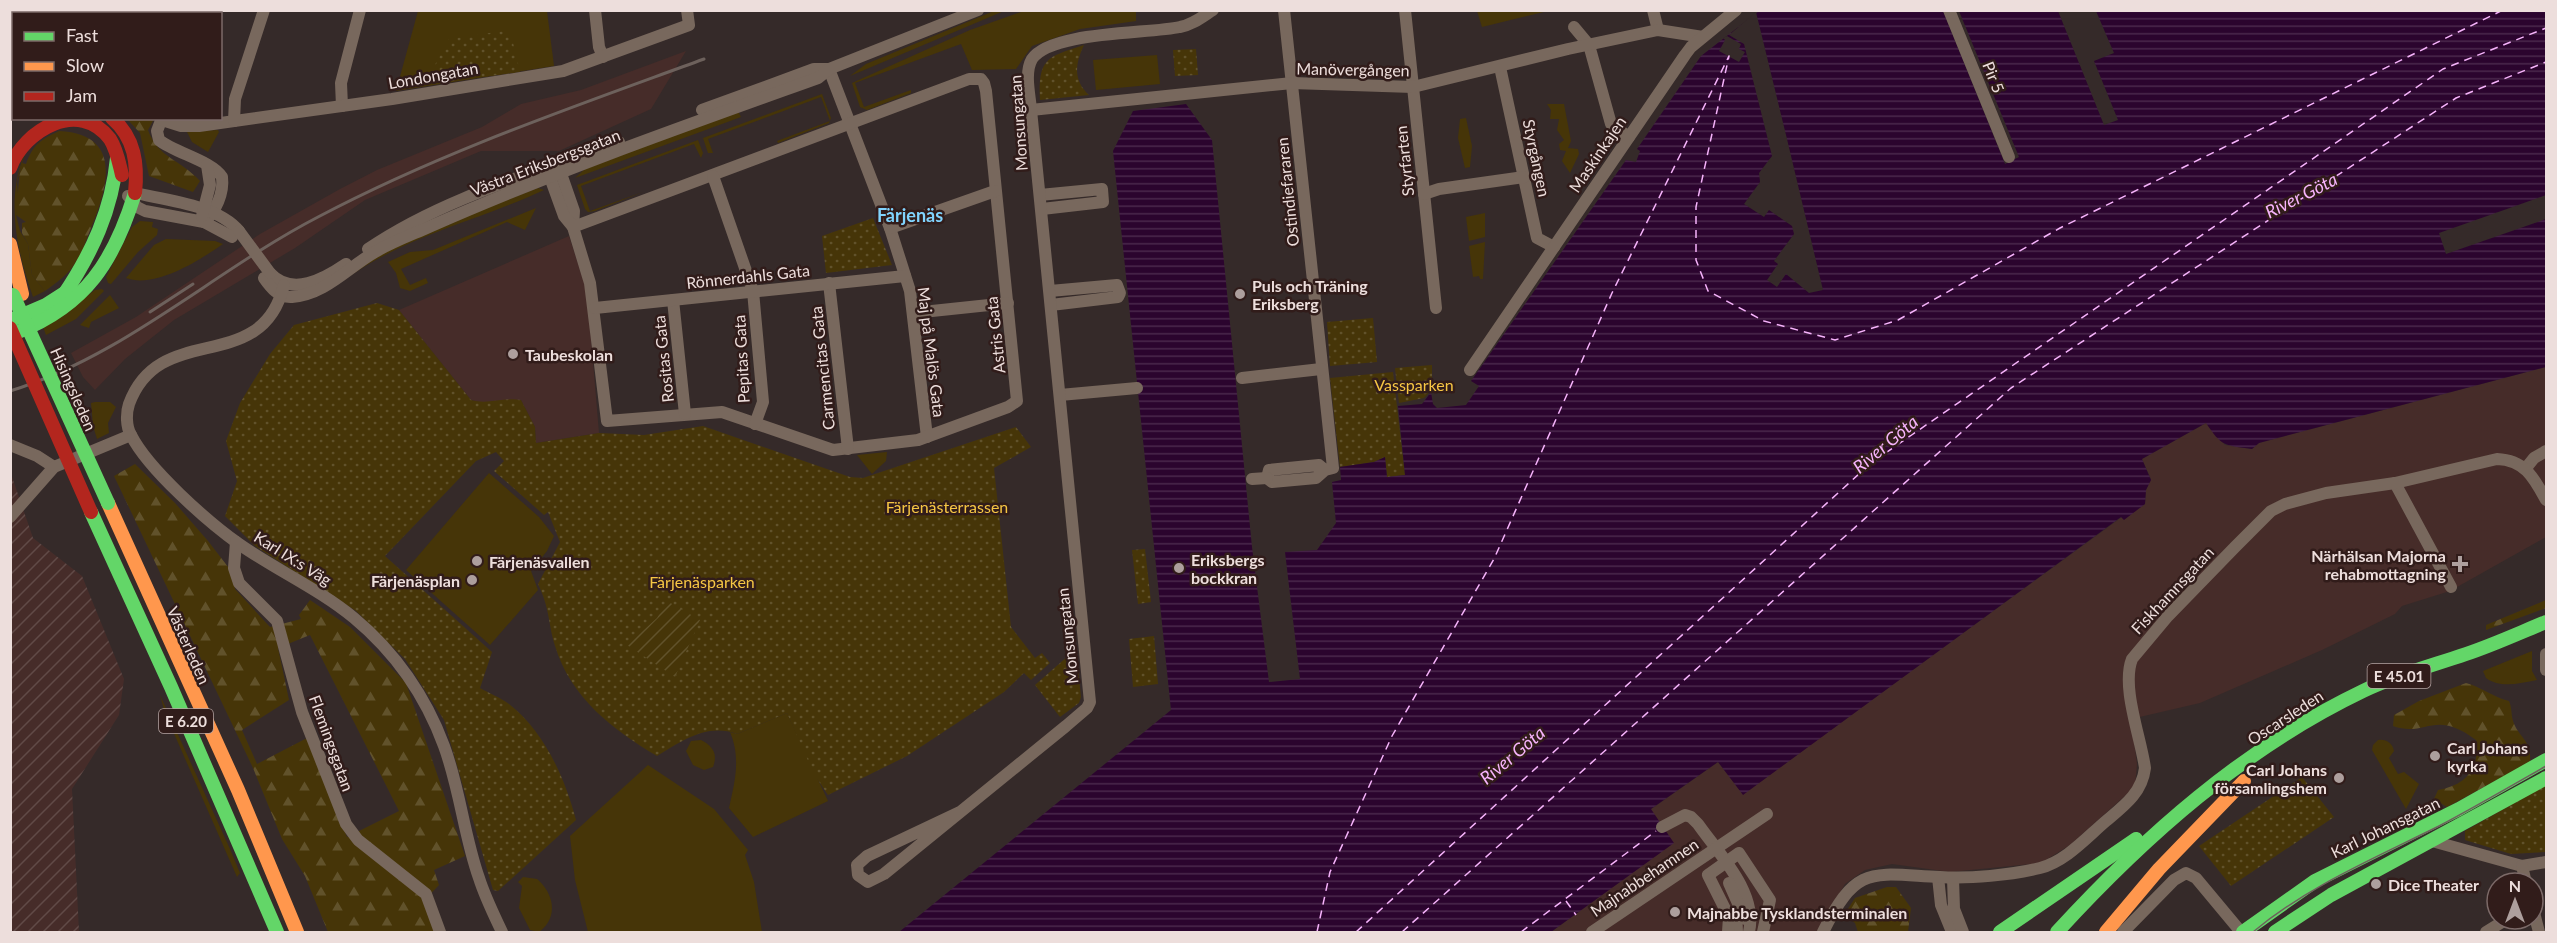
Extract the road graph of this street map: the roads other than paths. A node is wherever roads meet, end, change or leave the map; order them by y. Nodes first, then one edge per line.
1 (264, 10) edge
2 (360, 10) edge
3 (595, 10) edge
4 (687, 10) edge
5 (978, 10) edge
6 (1213, 10) edge
7 (1284, 10) edge
8 (1405, 10) edge
9 (1653, 10) edge
10 (1736, 10) edge
11 (1949, 10) edge
12 (1574, 27) dead end
13 (1658, 30) junction
14 (1703, 37) junction
15 (1589, 45) junction
16 (603, 57) junction
17 (1500, 67) junction
18 (829, 69) junction
19 (1292, 83) junction
20 (1413, 87) junction
21 (342, 106) junction
22 (1031, 110) junction
23 (114, 120) edge
24 (162, 120) edge
25 (166, 120) edge
26 (234, 121) junction
27 (850, 124) junction
28 (1629, 137) junction
29 (117, 155) junction
30 (2009, 157) dead end
31 (10, 168) edge
32 (554, 171) junction
33 (122, 175) joint
34 (713, 176) junction
35 (1524, 177) junction
36 (995, 191) junction
37 (1424, 194) junction
38 (1040, 195) junction
39 (132, 197) junction
40 (1042, 209) junction
41 (207, 210) junction
42 (145, 211) junction
43 (204, 222) junction
44 (573, 227) junction
45 (890, 228) junction
46 (123, 230) junction
47 (235, 234) junction
48 (10, 244) edge
49 (1554, 247) junction
50 (905, 276) junction
51 (829, 283) junction
52 (282, 290) junction
53 (753, 291) junction
54 (1050, 291) junction
55 (15, 292) edge
56 (63, 296) junction
57 (673, 300) junction
58 (1008, 303) junction
59 (1051, 305) junction
60 (595, 308) junction
61 (1436, 308) dead end
62 (913, 313) junction
63 (10, 320) edge
64 (10, 328) edge
65 (10, 334) edge
66 (10, 355) edge
67 (1321, 369) junction
68 (1470, 370) dead end
69 (1242, 378) dead end
70 (1137, 388) dead end
71 (1060, 395) junction
72 (47, 411) junction
73 (686, 414) junction
74 (755, 424) junction
75 (131, 435) junction
76 (927, 437) junction
77 (10, 445) edge
78 (848, 448) junction
79 (2547, 451) edge
80 (54, 467) junction
81 (2526, 468) junction
82 (1252, 479) dead end
83 (2395, 483) junction
84 (2547, 500) edge
85 (108, 503) joint
86 (90, 512) joint
87 (10, 517) edge
88 (236, 542) junction
89 (2451, 587) dead end
90 (2547, 622) edge
91 (2547, 636) edge
92 (2547, 654) edge
93 (2547, 670) edge
94 (2303, 740) dead end
95 (2277, 757) dead end
96 (2547, 760) edge
97 (2253, 774) junction
98 (2547, 778) edge
99 (960, 812) junction
100 (1767, 813) dead end
101 (2178, 814) junction
102 (2426, 825) junction
103 (1662, 827) dead end
104 (2452, 830) junction
105 (2432, 841) junction
106 (2451, 847) junction
107 (1715, 848) junction
108 (2547, 861) edge
109 (1723, 865) junction
110 (2522, 866) junction
111 (2523, 871) edge
112 (1938, 877) junction
113 (1953, 878) junction
114 (1595, 931) edge
115 (277, 933) edge
116 (297, 933) edge
117 (440, 933) edge
118 (502, 933) edge
119 (1730, 933) edge
120 (1737, 933) edge
121 (1744, 933) edge
122 (1749, 933) edge
123 (1753, 933) edge
124 (1759, 933) edge
125 (1763, 933) edge
126 (1823, 933) edge
127 (1952, 933) edge
128 (1963, 933) edge
129 (2000, 933) edge
130 (2057, 933) edge
131 (2075, 933) edge
132 (2106, 933) edge
133 (2123, 933) edge
134 (2242, 933) edge
135 (2275, 933) edge

1 - 26 street
2 - 21 street
3 - 16 street
4 - 16 street, Londongatan
5 - 18 street, Västra Eriksbergsgatan
6 - 22 street, Monsungatan
7 - 19 street, Ostindiefararen
8 - 20 street, Styrfarten
9 - 13 street
10 - 14 street, Maskinkajen
11 - 30 street, Pir 5
12 - 15 street
13 - 14 street, Manövergången
13 - 15 street, Manövergången
14 - 28 street, Maskinkajen
15 - 17 street, Manövergången
15 - 28 street
16 - 21 street, Londongatan
17 - 20 street, Manövergången
17 - 35 street, Styrgången
18 - 27 street, Maj på Malös Gata
18 - 32 street, Västra Eriksbergsgatan
19 - 20 street, Manövergången
19 - 22 street, Manövergången
19 - 67 street, Ostindiefararen
20 - 37 street, Styrfarten
21 - 26 street, Londongatan
22 - 38 street, Monsungatan
23 - 39 main road
24 - 41 street
25 - 26 street, Londongatan
27 - 34 street, Astris Gata
27 - 36 street, Astris Gata
27 - 45 street, Maj på Malös Gata
28 - 49 street, Maskinkajen
29 - 31 main road
29 - 33 main road
29 - 56 main road
32 - 44 street, Astris Gata
32 - 52 street, Västra Eriksbergsgatan
32 - 52 street, Västra Eriksbergsgatan
33 - 39 street
34 - 44 street, Astris Gata
34 - 53 street, Pepitas Gata
35 - 37 street
35 - 49 street, Styrgången
36 - 45 street
36 - 58 street, Astris Gata
37 - 61 street, Styrfarten
38 - 40 street, Monsungatan
38 - 40 street
39 - 41 street
39 - 42 street
39 - 46 main road
39 - 56 main road
40 - 54 street, Monsungatan
41 - 43 street
41 - 47 street
42 - 43 street
42 - 46 street
43 - 47 street
44 - 60 street, Astris Gata
45 - 50 street, Maj på Malös Gata
46 - 65 main road
47 - 52 street
48 - 55 main road, Hisingsleden
49 - 68 street, Maskinkajen
50 - 51 street, Rönnerdahls Gata
50 - 62 street, Maj på Malös Gata
51 - 53 street, Rönnerdahls Gata
51 - 78 street, Carmencitas Gata
52 - 75 street
53 - 57 street, Rönnerdahls Gata
53 - 74 street, Pepitas Gata
54 - 59 street, Monsungatan
54 - 59 street
55 - 85 main road, Hisingsleden / E 6.20, bridge
56 - 63 main road
57 - 60 street, Rönnerdahls Gata
57 - 73 street, Rositas Gata
58 - 62 street
58 - 76 street, Astris Gata
59 - 71 street, Monsungatan
60 - 73 street, Astris Gata
62 - 76 street, Maj på Malös Gata
64 - 72 main road, Hisingsleden / E 6.20, bridge
66 - 72 main road
67 - 69 street
67 - 82 street, Ostindiefararen
70 - 71 street
71 - 99 street, Monsungatan
72 - 86 main road, Hisingsleden / E 6.20, bridge
73 - 74 street, Astris Gata
74 - 78 street, Astris Gata
75 - 80 street
75 - 88 street, Karl IX:s Väg
76 - 78 street, Astris Gata
77 - 80 street
79 - 81 street
80 - 87 street
81 - 83 street, Fiskhamnsgatan
81 - 84 street
83 - 89 street
83 - 113 street, Fiskhamnsgatan
85 - 116 main road, Västerleden / E 6.20
86 - 115 main road, Västerleden / E 6.20
88 - 117 street, Flemingsgatan
88 - 118 street, Karl IX:s Väg
90 - 101 main road, Oscarsleden / E 45.01
91 - 94 main road, Oscarsleden / E 45.01
92 - 93 street
95 - 97 main road, Oscarsleden
96 - 102 main road, Karl Johansgatan
97 - 131 main road, Oscarsleden
97 - 132 main road
98 - 104 main road, Karl Johansgatan
99 - 99 street, Monsungatan
100 - 107 street, Majnabbehamnen
101 - 129 main road
101 - 130 main road, Oscarsleden / E 45.01
102 - 104 street
102 - 134 main road, Karl Johansgatan
103 - 107 street, Majnabbehamnen
104 - 105 main road, Karl Johansgatan
104 - 106 street
105 - 106 street
105 - 135 main road, Karl Johansgatan
106 - 110 street
107 - 109 street, Majnabbehamnen
107 - 114 street, Majnabbehamnen
108 - 110 street
109 - 119 street
109 - 120 street
109 - 121 street
109 - 122 street
109 - 123 street
109 - 124 street
109 - 125 street
110 - 111 street
112 - 113 street, Fiskhamnsgatan
112 - 126 street, Fiskhamnsgatan
112 - 127 street
113 - 128 street
133 - 134 street

